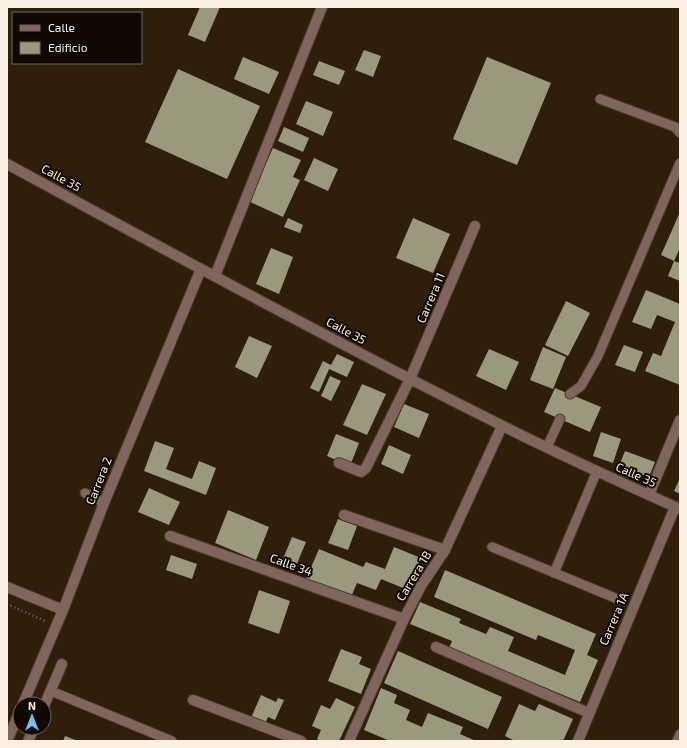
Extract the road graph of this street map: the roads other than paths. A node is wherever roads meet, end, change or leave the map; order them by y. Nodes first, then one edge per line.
1 (322, 7) edge
2 (600, 100) dead end
3 (680, 133) edge
4 (680, 163) edge
5 (7, 164) edge
6 (475, 226) dead end
7 (200, 269) junction
8 (215, 276) junction
9 (410, 379) junction
10 (570, 394) dead end
11 (560, 419) dead end
12 (680, 420) edge
13 (502, 426) junction
14 (546, 447) junction
15 (339, 463) dead end
16 (597, 471) junction
17 (85, 492) dead end
18 (649, 495) junction
19 (104, 503) junction
20 (678, 508) edge
21 (344, 515) dead end
22 (170, 536) dead end
23 (492, 548) dead end
24 (445, 550) junction
25 (554, 573) junction
26 (7, 587) edge
27 (620, 600) dead end
28 (63, 610) junction
29 (404, 619) junction
30 (436, 647) dead end
31 (62, 664) dead end
32 (51, 691) junction
33 (26, 696) edge
34 (49, 696) edge
35 (192, 700) dead end
36 (589, 713) junction
37 (12, 729) edge
38 (680, 734) edge
39 (7, 741) edge
40 (172, 741) edge
41 (301, 741) edge
42 (349, 741) edge
43 (578, 741) edge
44 (677, 741) edge

1 - 8 street
2 - 3 lane
4 - 10 lane
5 - 7 street, Calle 35
6 - 9 street, Carrera 11
7 - 8 street, Calle 35
7 - 19 street, Carrera 2
8 - 9 street, Calle 35
9 - 13 street, Calle 35
9 - 15 street, Carrera 11
11 - 14 lane
12 - 18 street
13 - 14 street, Calle 35
13 - 24 street, Carrera 1B
14 - 16 street, Calle 35
16 - 18 street, Calle 35
16 - 25 lane
17 - 19 lane
18 - 20 street, Calle 35
19 - 28 street, Carrera 2
20 - 36 street, Carrera 1A
21 - 24 street
22 - 29 street, Calle 34
23 - 25 lane
24 - 29 street, Carrera 1B
25 - 27 lane
26 - 28 street
28 - 33 street, Carrera 2
29 - 42 street, Carrera 1B
30 - 36 street
31 - 32 street
32 - 34 street
32 - 40 lane
35 - 41 street
36 - 43 street, Carrera 1A
37 - 39 street
38 - 44 lane

